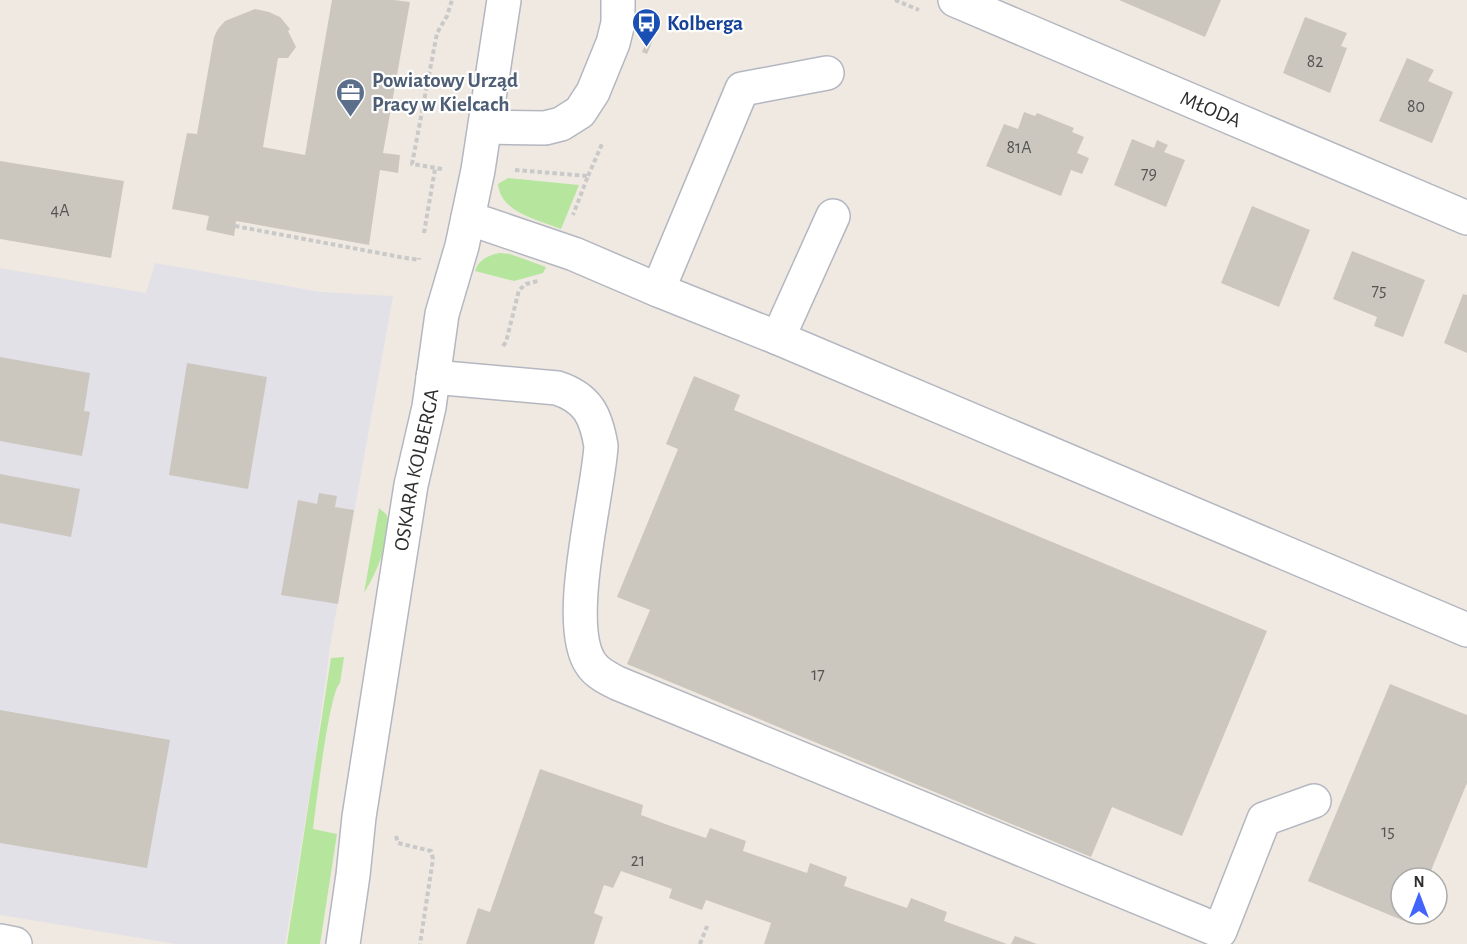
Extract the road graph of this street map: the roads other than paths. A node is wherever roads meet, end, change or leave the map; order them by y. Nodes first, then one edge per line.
1 (504, 0) edge
2 (618, 0) edge
3 (955, 0) edge
4 (827, 74) dead end
5 (486, 127) junction
6 (833, 216) dead end
7 (468, 218) junction
8 (1467, 218) edge
9 (658, 290) junction
10 (778, 338) junction
11 (433, 377) junction
12 (1467, 630) edge
13 (1314, 801) dead end
14 (0, 941) edge
15 (15, 944) edge
16 (343, 944) edge

1 - 5 street, OSKARA KOLBERGA
2 - 5 street
3 - 8 street, MŁODA
4 - 9 street
5 - 7 street, OSKARA KOLBERGA
6 - 10 street
7 - 9 street
7 - 11 street, OSKARA KOLBERGA
9 - 10 street
10 - 12 street
11 - 13 street
11 - 16 street, OSKARA KOLBERGA
14 - 15 street

